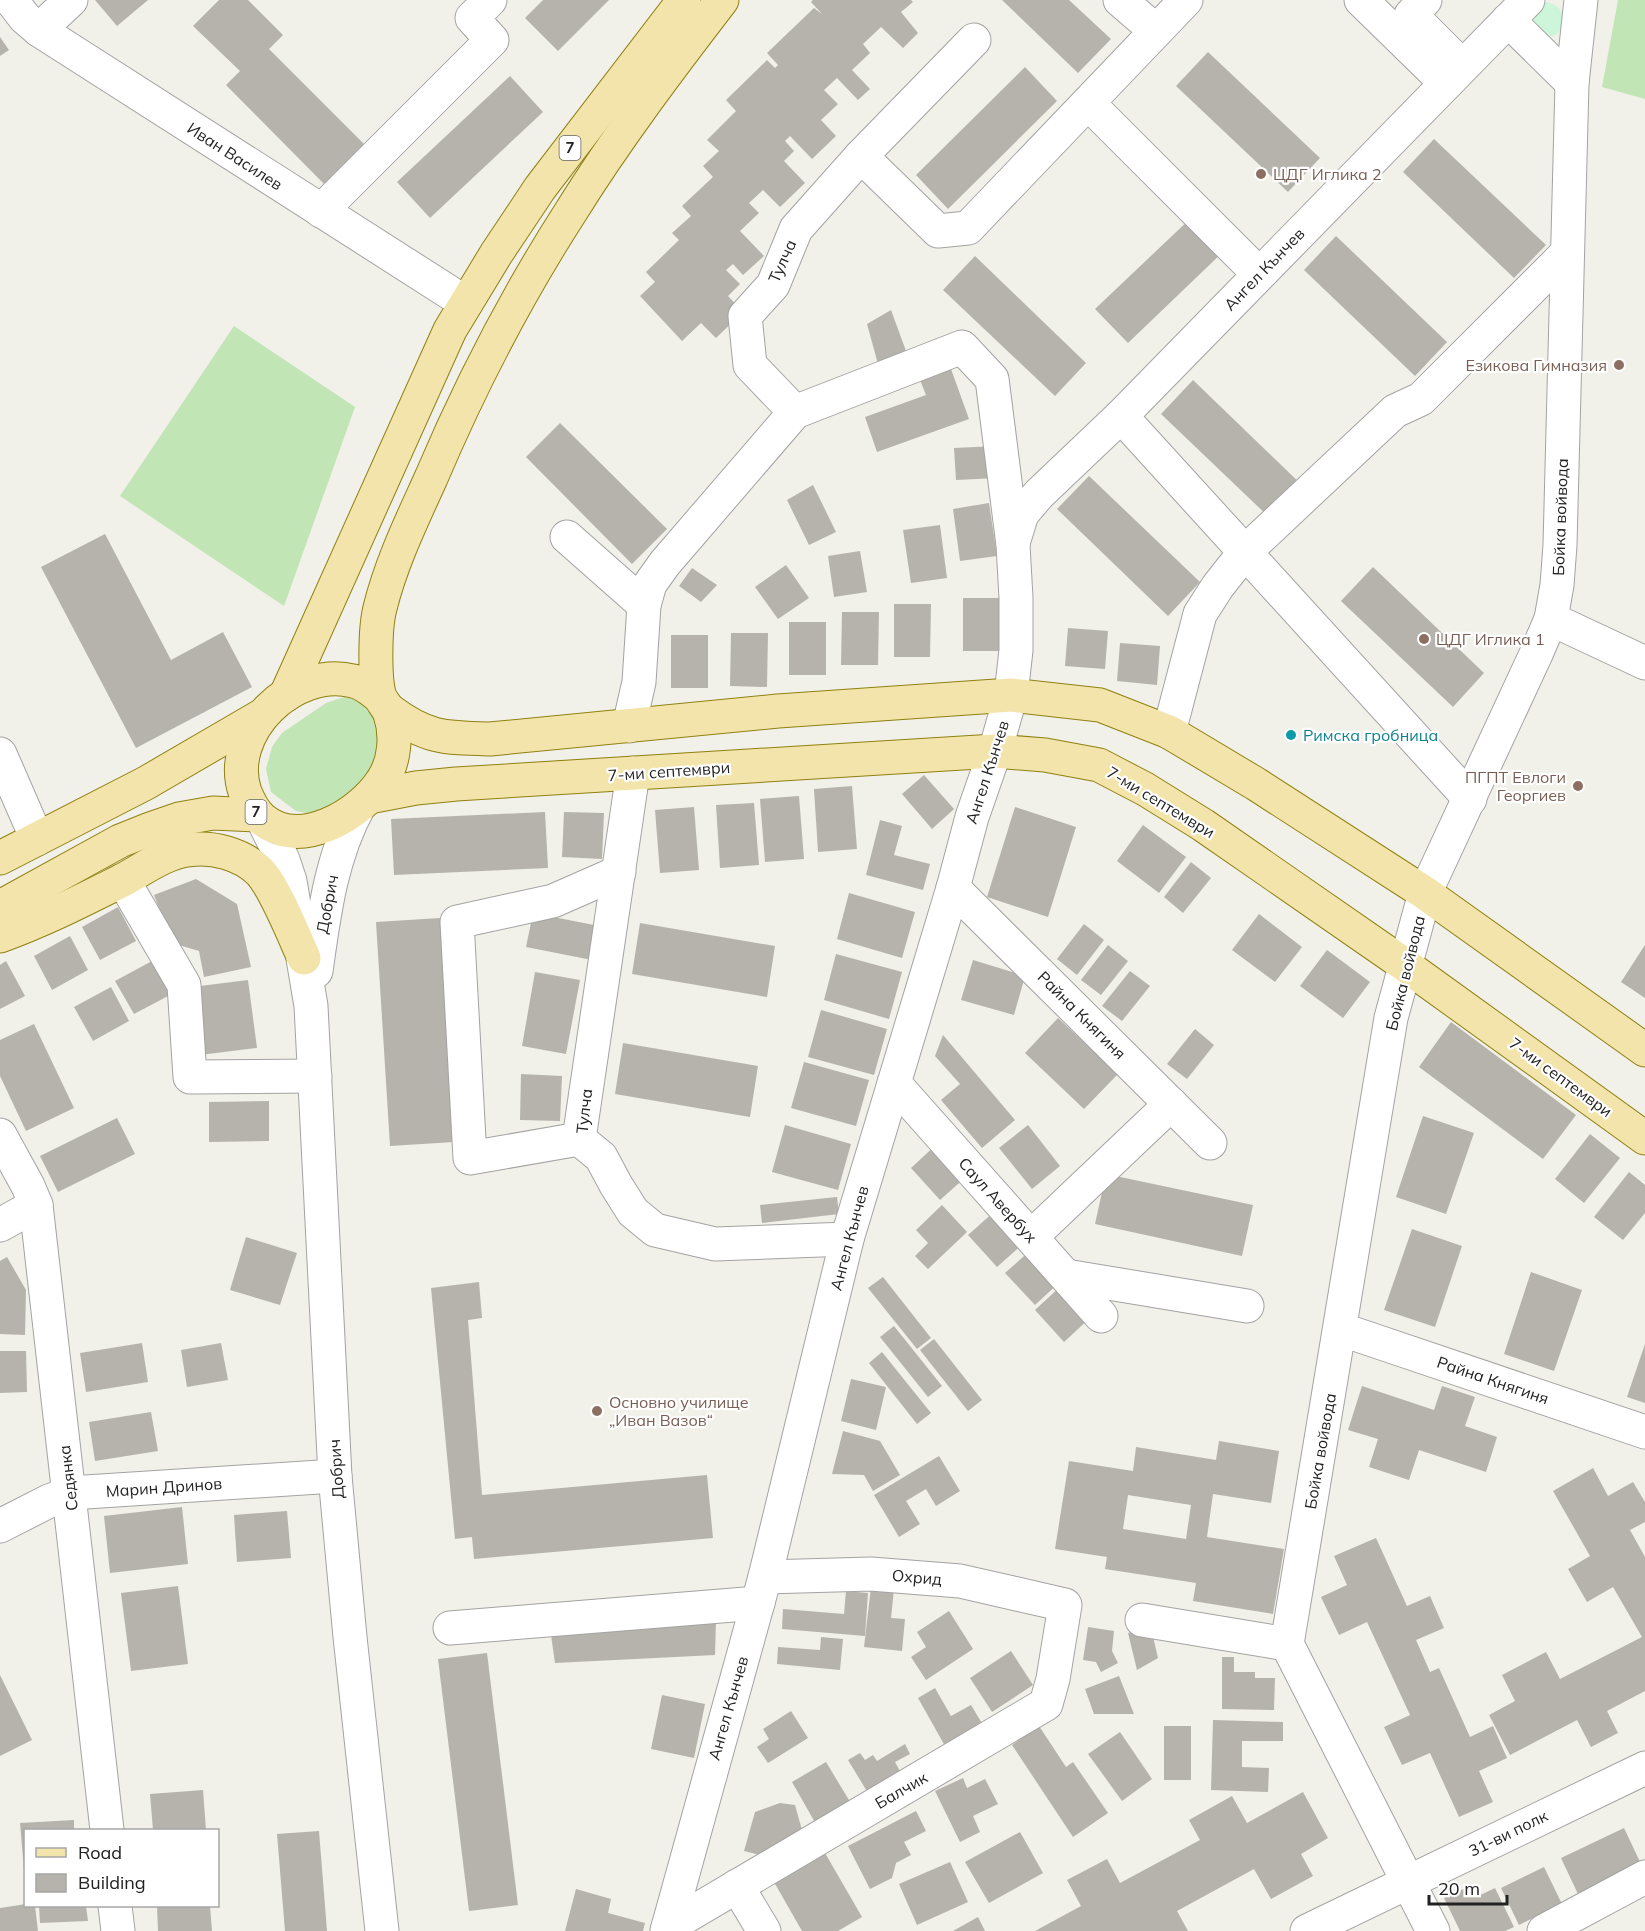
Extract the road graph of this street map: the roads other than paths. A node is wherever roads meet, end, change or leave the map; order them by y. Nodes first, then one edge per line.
1 (11, 0) edge
2 (71, 0) edge
3 (490, 0) edge
4 (684, 0) edge
5 (722, 0) edge
6 (1120, 0) edge
7 (1186, 0) edge
8 (1361, 0) edge
9 (1425, 0) edge
10 (1581, 0) edge
11 (1518, 10) edge
12 (39, 30) junction
13 (1156, 32) junction
14 (974, 40) dead end
15 (1454, 74) junction
16 (1572, 83) junction
17 (1088, 103) junction
18 (861, 156) junction
19 (321, 211) junction
20 (1566, 254) junction
21 (1259, 274) junction
22 (526, 284) junction
23 (466, 303) junction
24 (795, 412) junction
25 (1121, 416) junction
26 (450, 432) junction
27 (567, 537) dead end
28 (1013, 545) junction
29 (1245, 552) junction
30 (644, 605) junction
31 (1551, 619) junction
32 (1645, 663) edge
33 (1011, 695) junction
34 (385, 703) junction
35 (275, 704) junction
36 (629, 726) junction
37 (1169, 732) junction
38 (995, 751) junction
39 (0, 754) edge
40 (633, 773) junction
41 (1470, 799) junction
42 (364, 801) junction
43 (261, 818) junction
44 (37, 839) junction
45 (0, 858) edge
46 (619, 872) junction
47 (123, 880) junction
48 (953, 888) junction
49 (1425, 893) junction
50 (0, 907) edge
51 (0, 936) edge
52 (304, 958) junction
53 (1405, 965) junction
54 (311, 1006) junction
55 (1645, 1050) edge
56 (315, 1076) junction
57 (894, 1083) junction
58 (1172, 1104) junction
59 (0, 1135) edge
60 (1645, 1137) edge
61 (579, 1139) junction
62 (1210, 1143) dead end
63 (36, 1205) junction
64 (0, 1225) edge
65 (1031, 1237) junction
66 (847, 1239) junction
67 (1066, 1276) junction
68 (1247, 1306) dead end
69 (1101, 1316) dead end
70 (1340, 1329) junction
71 (1645, 1432) edge
72 (335, 1476) junction
73 (70, 1494) junction
74 (0, 1526) edge
75 (761, 1590) junction
76 (1065, 1605) joint
77 (1142, 1620) dead end
78 (450, 1628) dead end
79 (1287, 1644) junction
80 (1645, 1768) edge
81 (107, 1829) edge
82 (1645, 1877) edge
83 (1408, 1881) junction
84 (737, 1886) junction
85 (115, 1907) edge
86 (667, 1929) edge
87 (118, 1931) edge
88 (382, 1931) edge
89 (764, 1931) edge
90 (1307, 1931) edge
91 (1433, 1931) edge
92 (1544, 1931) edge

1 - 12 street, Иван Василев
2 - 12 street
3 - 19 street
4 - 23 main road, 7
5 - 22 main road, 7
6 - 13 street
7 - 13 street
8 - 15 street
9 - 15 street
10 - 16 street, Бойка войвода
11 - 15 street, Ангел Кънчев
11 - 16 street
12 - 19 street, Иван Василев
13 - 17 street
14 - 18 street, Тулча
15 - 21 street, Ангел Кънчев
16 - 20 street, Бойка войвода
17 - 18 street
17 - 21 street
18 - 24 street, Тулча
19 - 23 street, Иван Василев
20 - 29 street
20 - 31 street, Бойка войвода
21 - 25 street, Ангел Кънчев
22 - 23 main road
22 - 26 main road, 7
23 - 26 main road
23 - 35 main road, 7
24 - 28 street, Ангел Кънчев
24 - 30 street
25 - 28 street, Ангел Кънчев
25 - 29 street
26 - 34 main road, 7
27 - 30 street
28 - 33 street, Ангел Кънчев
29 - 37 street
29 - 41 street
30 - 36 street
31 - 32 street
31 - 41 street, Бойка войвода
33 - 36 main road
33 - 37 main road
33 - 38 street, Ангел Кънчев
34 - 35 main road
34 - 36 main road
34 - 42 main road, 7
35 - 43 main road, 7
35 - 44 main road
37 - 49 main road
38 - 40 main road, 7-ми септември
38 - 48 street, Ангел Кънчев
38 - 53 main road, 7-ми септември
39 - 44 street
40 - 42 main road, 7-ми септември
40 - 46 street, Тулча
41 - 49 street, Бойка войвода
42 - 43 main road, 7
42 - 54 street, Добрич
43 - 50 main road, 7
43 - 52 street, Добрич
44 - 45 main road
46 - 61 street, Тулча
46 - 61 street
47 - 51 main road
47 - 52 main road
47 - 56 street
48 - 57 street, Ангел Кънчев
48 - 58 street, Райна Княгиня
49 - 53 street, Бойка войвода
49 - 55 main road
52 - 54 street, Добрич
53 - 60 main road, 7-ми септември
53 - 70 street, Бойка войвода
54 - 56 street, Добрич
56 - 72 street, Добрич
57 - 65 street, Саул Авербух
57 - 66 street, Ангел Кънчев
58 - 62 street, Райна Княгиня
58 - 65 street
59 - 63 street, Седянка
61 - 66 street, Тулча
63 - 64 street
63 - 73 street, Седянка
65 - 67 street, Саул Авербух
66 - 75 street, Ангел Кънчев
67 - 68 street
67 - 69 street, Саул Авербух
70 - 71 street, Райна Княгиня
70 - 79 street, Бойка войвода
72 - 73 street, Марин Дринов
72 - 88 street, Добрич
73 - 74 street, Марин Дринов
73 - 81 street, Седянка
75 - 76 street, Охрид
75 - 78 street, Охрид
75 - 86 street, Ангел Кънчев
76 - 84 street, Балчик
77 - 79 street
79 - 83 street
80 - 83 street, 31-ви полк
82 - 92 street
83 - 90 street, 31-ви полк
83 - 91 street
84 - 86 street, Балчик
84 - 89 street
85 - 87 street

